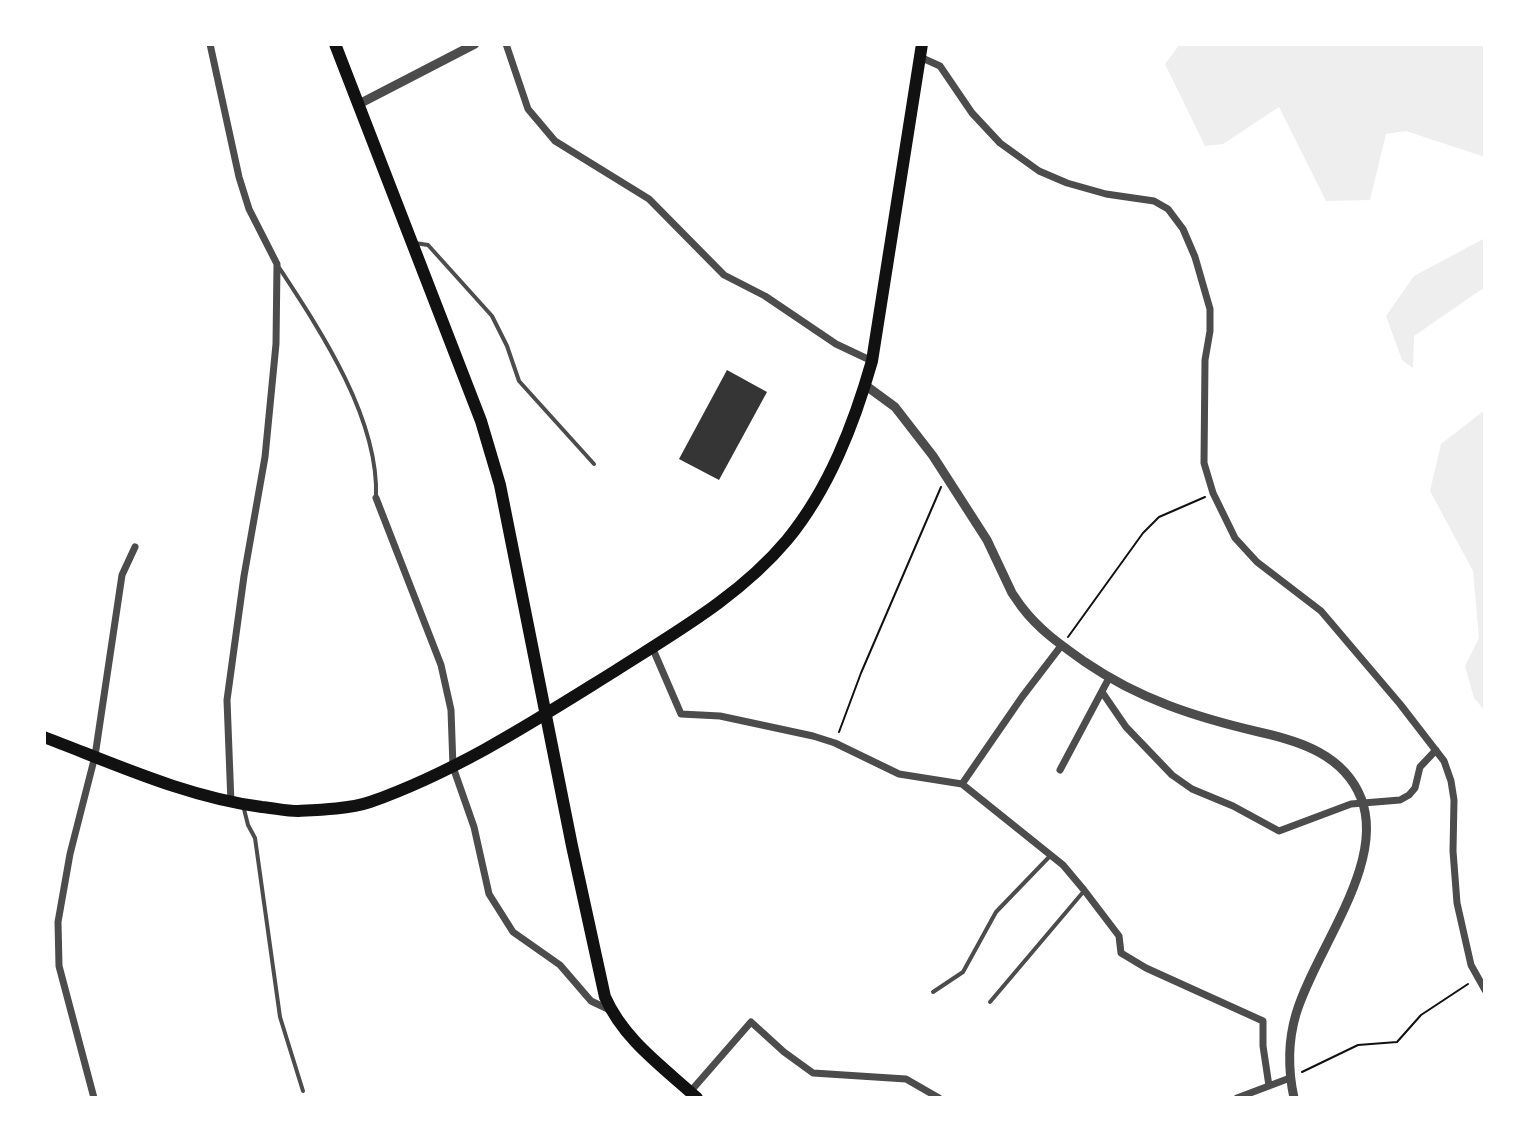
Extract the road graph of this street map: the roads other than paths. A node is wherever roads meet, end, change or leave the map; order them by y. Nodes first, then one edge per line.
1 (210, 44) edge
2 (335, 44) edge
3 (475, 44) edge
4 (506, 44) edge
5 (921, 50) edge
6 (359, 104) junction
7 (412, 243) junction
8 (277, 264) junction
9 (872, 361) junction
10 (865, 385) junction
11 (594, 464) dead end
12 (376, 498) joint
13 (135, 547) dead end
14 (1061, 646) junction
15 (652, 647) junction
16 (1109, 678) junction
17 (1102, 692) junction
18 (545, 715) junction
19 (44, 737) edge
20 (1436, 750) junction
21 (90, 754) junction
22 (453, 767) junction
23 (1060, 770) dead end
24 (962, 784) junction
25 (237, 803) junction
26 (1363, 803) junction
27 (1050, 856) junction
28 (1084, 890) junction
29 (1485, 990) edge
30 (933, 992) dead end
31 (990, 1002) dead end
32 (611, 1011) junction
33 (1290, 1078) junction
34 (1269, 1086) junction
35 (303, 1091) dead end
36 (691, 1096) edge
37 (94, 1098) edge
38 (939, 1098) edge
39 (1237, 1098) edge
40 (1294, 1098) edge

1 - 8 street
2 - 6 highway
3 - 6 street
4 - 9 street
5 - 9 highway
5 - 20 street
6 - 7 highway
7 - 11 lane
7 - 18 highway
8 - 12 lane
8 - 25 street
9 - 10 highway
10 - 14 street
10 - 15 highway
12 - 22 street
13 - 21 street
14 - 16 street
14 - 24 street
15 - 18 highway
15 - 24 street
16 - 17 street
16 - 26 street
17 - 23 street
17 - 26 street
18 - 22 highway
18 - 32 highway
19 - 21 highway
20 - 26 street
20 - 29 street
21 - 25 highway
21 - 37 street
22 - 25 highway
22 - 32 street
24 - 27 street
25 - 35 lane
26 - 33 street
27 - 28 street
27 - 30 lane
28 - 31 lane
28 - 34 street
32 - 36 highway
33 - 34 street
33 - 40 street
34 - 39 street
36 - 38 street

